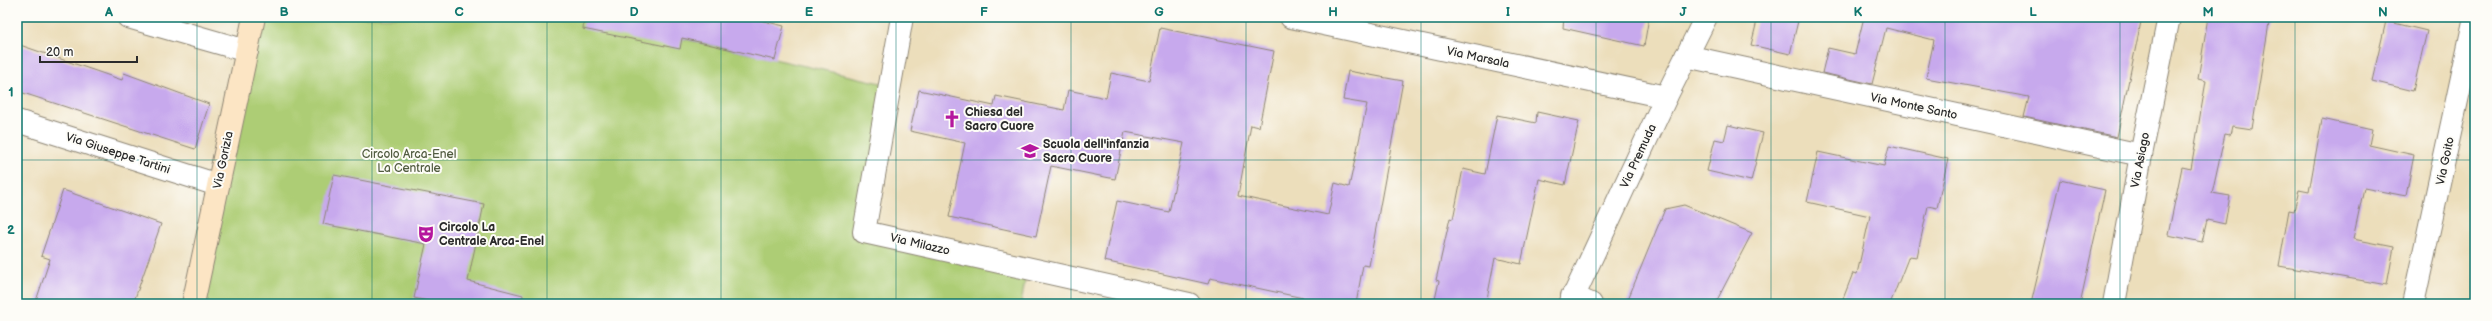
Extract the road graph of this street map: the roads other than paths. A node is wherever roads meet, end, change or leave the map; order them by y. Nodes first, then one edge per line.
1 (128, 17) edge
2 (254, 17) edge
3 (902, 17) edge
4 (1291, 17) edge
5 (1706, 17) edge
6 (2169, 17) edge
7 (2475, 17) edge
8 (247, 51) junction
9 (1686, 56) junction
10 (1666, 97) junction
11 (17, 121) edge
12 (2141, 155) junction
13 (218, 185) junction
14 (1578, 301) edge
15 (193, 304) edge
16 (1189, 304) edge
17 (2114, 304) edge
18 (2413, 304) edge

1 - 8 street
2 - 8 main road, Via Gorizia
3 - 16 street, Via Milazzo
4 - 10 street, Via Marsala
5 - 9 street, Via Premuda
6 - 12 street, Via Asiago
7 - 18 street, Via Goito
8 - 13 main road, Via Gorizia
9 - 10 street, Via Premuda
9 - 12 street, Via Monte Santo
10 - 14 street, Via Premuda
11 - 13 street, Via Giuseppe Tartini
12 - 17 street, Via Asiago
13 - 15 main road, Via Gorizia

